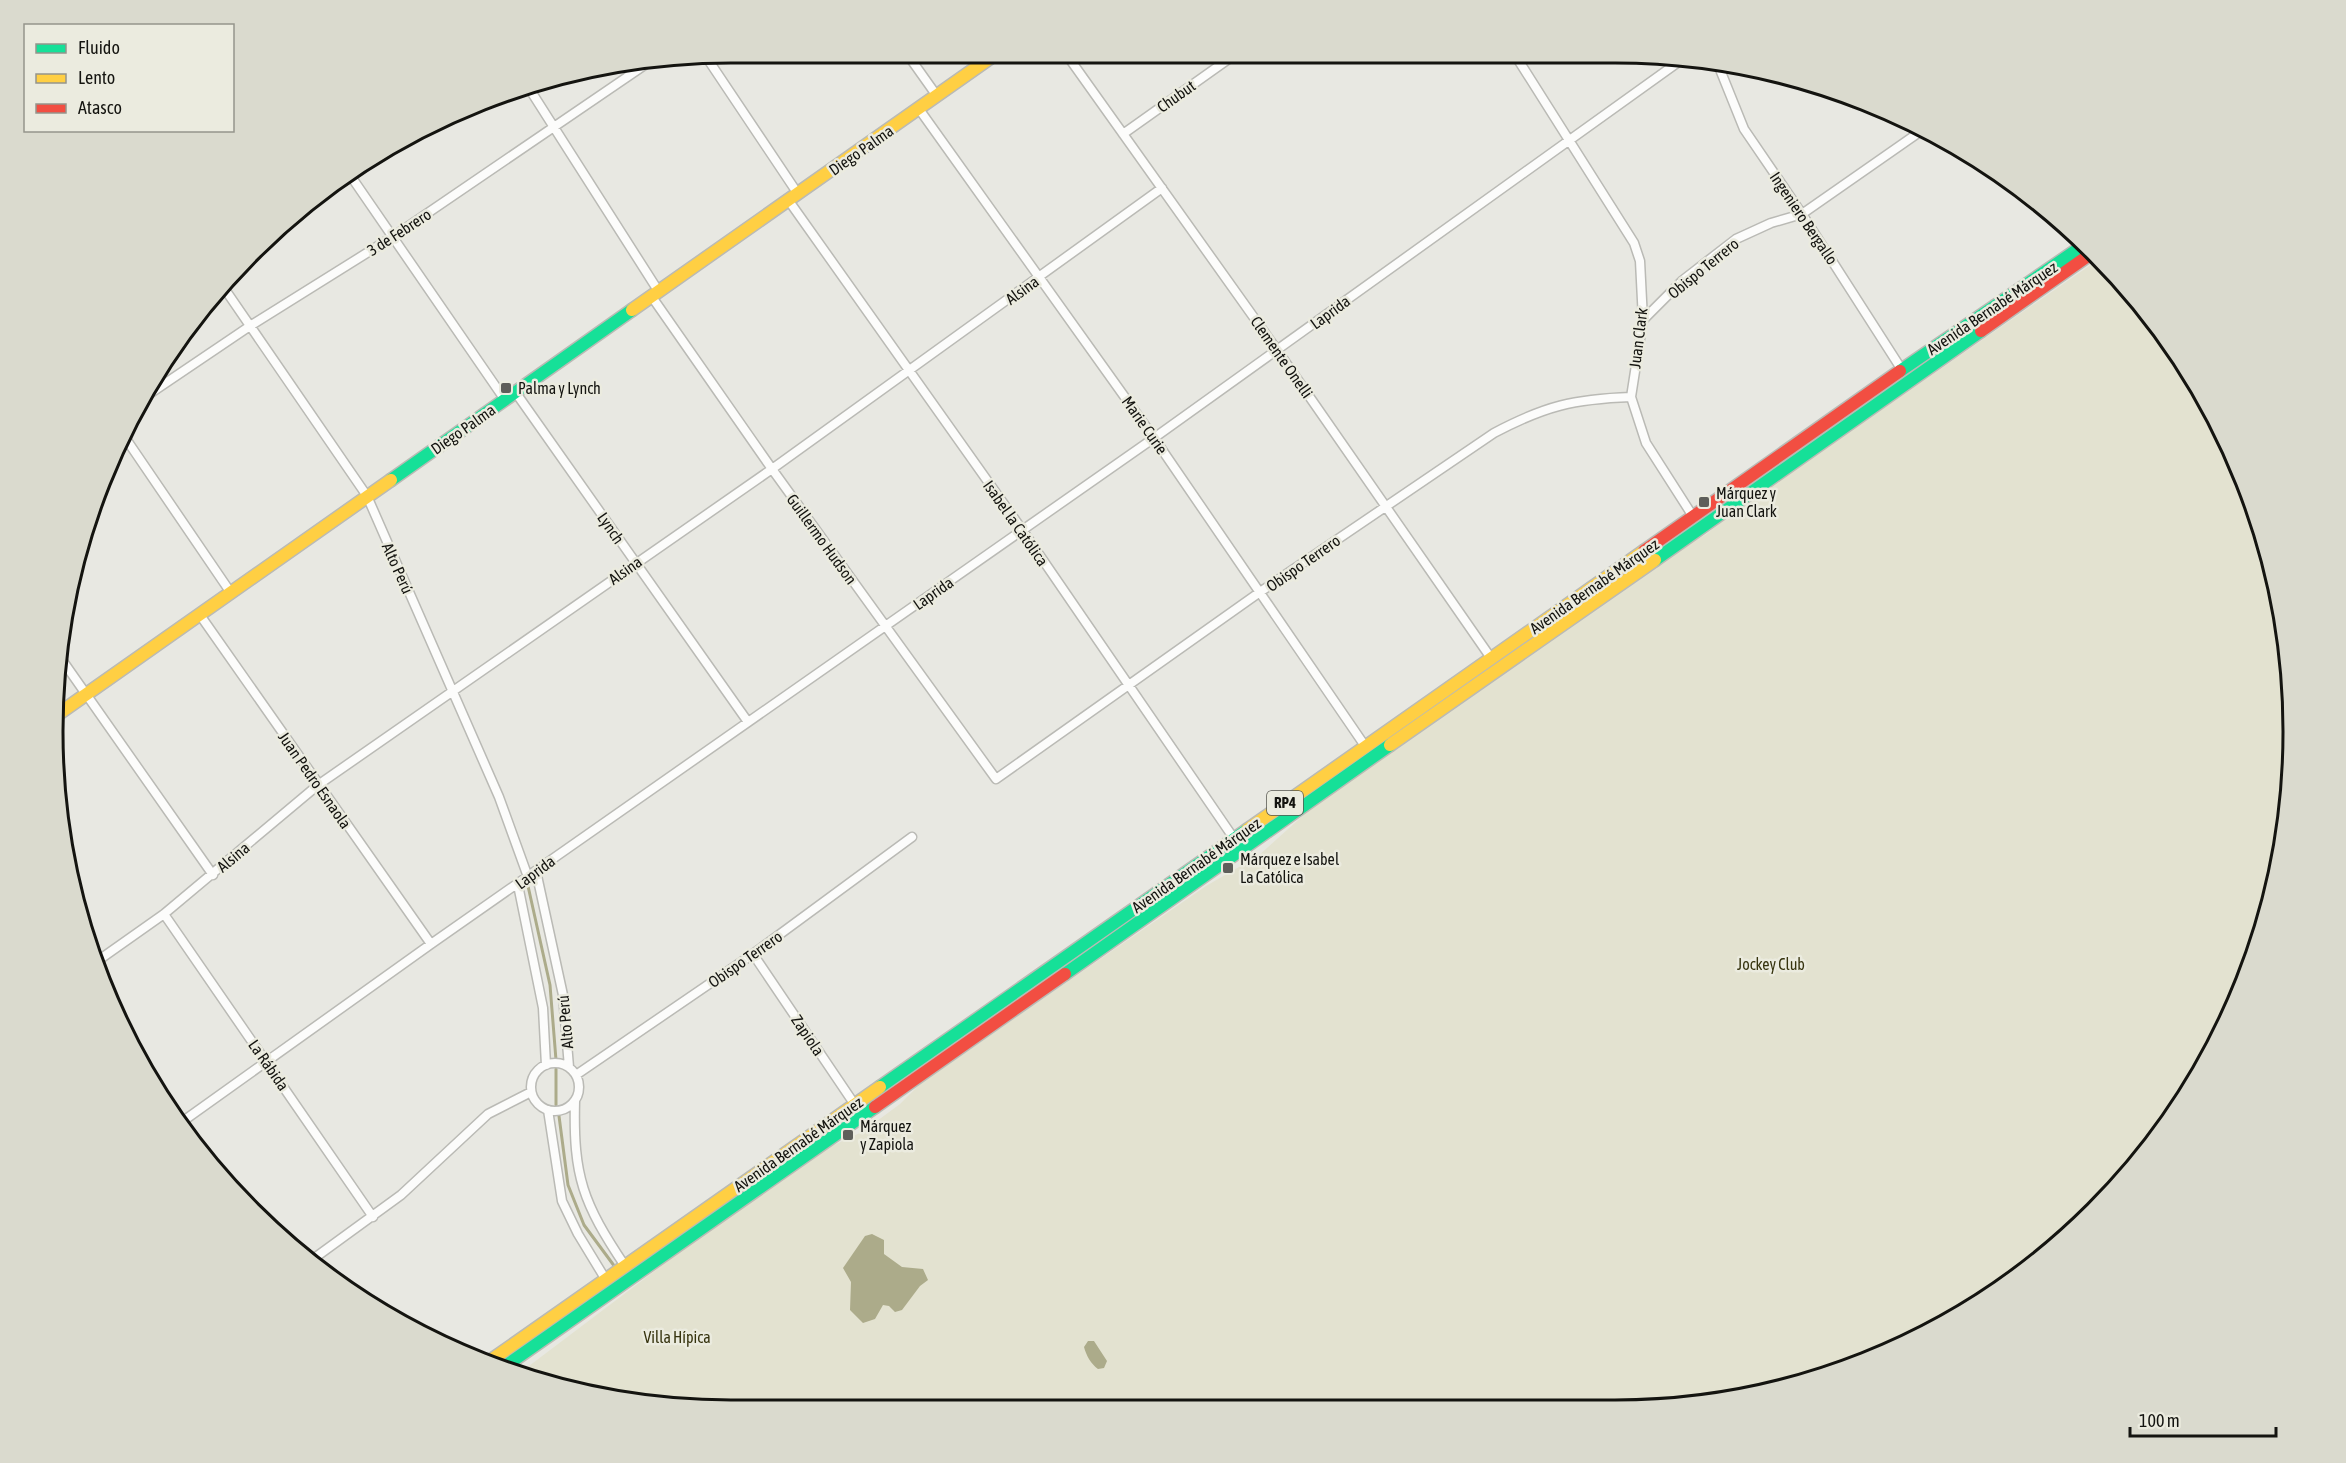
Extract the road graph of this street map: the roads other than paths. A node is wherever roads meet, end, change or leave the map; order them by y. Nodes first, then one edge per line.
1 (710, 63) edge
2 (914, 63) edge
3 (983, 63) edge
4 (1073, 63) edge
5 (1223, 63) edge
6 (1520, 63) edge
7 (1673, 66) edge
8 (638, 70) edge
9 (1721, 72) edge
10 (533, 93) edge
11 (937, 96) junction
12 (919, 109) junction
13 (555, 127) junction
14 (1123, 134) junction
15 (1915, 135) edge
16 (1570, 139) junction
17 (354, 180) edge
18 (1162, 188) junction
19 (793, 197) junction
20 (1802, 214) junction
21 (394, 236) junction
22 (2077, 250) edge
23 (2085, 257) edge
24 (1040, 278) junction
25 (227, 293) edge
26 (656, 295) junction
27 (1643, 320) junction
28 (250, 326) junction
29 (1277, 350) junction
30 (1902, 370) junction
31 (909, 371) junction
32 (158, 389) edge
33 (511, 397) junction
34 (1631, 397) junction
35 (1154, 438) junction
36 (129, 443) edge
37 (772, 469) junction
38 (367, 496) junction
39 (1386, 505) junction
40 (1697, 522) junction
41 (1023, 531) junction
42 (636, 562) junction
43 (1260, 592) junction
44 (231, 593) junction
45 (200, 615) junction
46 (885, 627) junction
47 (1491, 658) junction
48 (66, 667) edge
49 (1126, 686) junction
50 (452, 691) junction
51 (85, 694) junction
52 (64, 710) edge
53 (748, 722) junction
54 (1365, 746) junction
55 (996, 779) joint
56 (318, 785) junction
57 (912, 837) dead end
58 (1237, 844) junction
59 (536, 871) junction
60 (213, 875) junction
61 (528, 877) junction
62 (518, 885) junction
63 (165, 914) junction
64 (431, 944) junction
65 (753, 954) junction
66 (102, 957) edge
67 (267, 1062) junction
68 (546, 1065) junction
69 (569, 1067) junction
70 (576, 1075) junction
71 (531, 1092) junction
72 (575, 1101) junction
73 (548, 1110) junction
74 (859, 1110) junction
75 (187, 1118) edge
76 (373, 1217) junction
77 (318, 1256) edge
78 (625, 1266) junction
79 (606, 1280) junction
80 (496, 1357) edge
81 (510, 1362) edge

1 - 19 street, Isabel la Católica
2 - 11 street
3 - 11 main road, Diego Palma
4 - 14 street, Clemente Onelli
5 - 14 street, Chubut
6 - 16 street, Juan Clark
7 - 16 street, Laprida
8 - 13 street, 3 de Febrero
9 - 20 street, Ingeniero Bergallo
10 - 13 street, Guillermo Hudson
11 - 12 main road, Diego Palma
12 - 19 main road, Diego Palma
12 - 24 street, Marie Curie
13 - 21 street, 3 de Febrero
13 - 26 street, Guillermo Hudson
14 - 18 street, Clemente Onelli
15 - 20 street, Obispo Terrero
16 - 27 street, Juan Clark
16 - 29 street, Laprida
17 - 21 street, Lynch
18 - 24 street, Alsina
18 - 29 street, Clemente Onelli
19 - 26 main road, Diego Palma
19 - 31 street, Isabel la Católica
20 - 27 street, Obispo Terrero
20 - 30 street, Ingeniero Bergallo
21 - 28 street, 3 de Febrero
21 - 33 street, Lynch
22 - 30 main road, Avenida Bernabé Márquez / RP4
23 - 40 main road, Avenida Bernabé Márquez / RP4
24 - 31 street, Alsina
24 - 35 street, Marie Curie
25 - 28 street, Alto Perú
26 - 33 main road, Diego Palma
26 - 37 street, Guillermo Hudson
27 - 34 street, Juan Clark
28 - 32 street, 3 de Febrero
28 - 38 street, Alto Perú
29 - 35 street, Laprida
29 - 39 street, Clemente Onelli
30 - 40 main road, Avenida Bernabé Márquez / RP4
31 - 37 street, Alsina
31 - 41 street, Isabel la Católica
33 - 38 main road, Diego Palma
33 - 42 street, Lynch
34 - 39 street, Obispo Terrero
34 - 40 street, Juan Clark
35 - 41 street, Laprida
35 - 43 street, Marie Curie
36 - 44 street
37 - 42 street, Alsina
37 - 46 street, Guillermo Hudson
38 - 44 main road, Diego Palma
38 - 50 street, Alto Perú
39 - 43 street, Obispo Terrero
39 - 47 street, Clemente Onelli
40 - 47 main road, Avenida Bernabé Márquez / RP4
40 - 58 main road, Avenida Bernabé Márquez / RP4
41 - 46 street, Laprida
41 - 49 street, Isabel la Católica
42 - 50 street, Alsina
42 - 53 street, Lynch
43 - 49 street, Obispo Terrero
43 - 54 street, Marie Curie
44 - 45 main road, Diego Palma
45 - 51 main road, Diego Palma
45 - 56 street, Juan Pedro Esnaola
46 - 53 street, Laprida
46 - 55 street, Guillermo Hudson
47 - 54 main road, Avenida Bernabé Márquez / RP4
48 - 51 street
49 - 55 street, Obispo Terrero
49 - 58 street, Isabel la Católica
50 - 56 street, Alsina
50 - 61 street, Alto Perú
51 - 52 main road, Diego Palma
51 - 60 street
53 - 59 street, Laprida
54 - 58 main road, Avenida Bernabé Márquez / RP4
56 - 60 street, Alsina
56 - 64 street, Juan Pedro Esnaola
57 - 65 street, Obispo Terrero
58 - 74 main road, Avenida Bernabé Márquez / RP4
59 - 61 street, Laprida
59 - 69 street, Alto Perú
60 - 63 street, Alsina
61 - 62 street, Laprida
62 - 64 street, Laprida
62 - 68 street, Alto Perú
63 - 66 street, Alsina
63 - 67 street, La Rábida
64 - 67 street, Laprida
65 - 70 street, Obispo Terrero
65 - 74 street, Zapiola
67 - 75 street, Laprida
67 - 76 street, La Rábida
68 - 69 street
68 - 71 street
69 - 70 street
70 - 72 street
71 - 73 street
71 - 76 street
72 - 73 street
72 - 78 street
73 - 79 street
74 - 78 main road, Avenida Bernabé Márquez / RP4
74 - 81 main road, Avenida Bernabé Márquez / RP4
76 - 77 street
78 - 79 main road, Avenida Bernabé Márquez / RP4
79 - 80 main road, Avenida Bernabé Márquez / RP4

